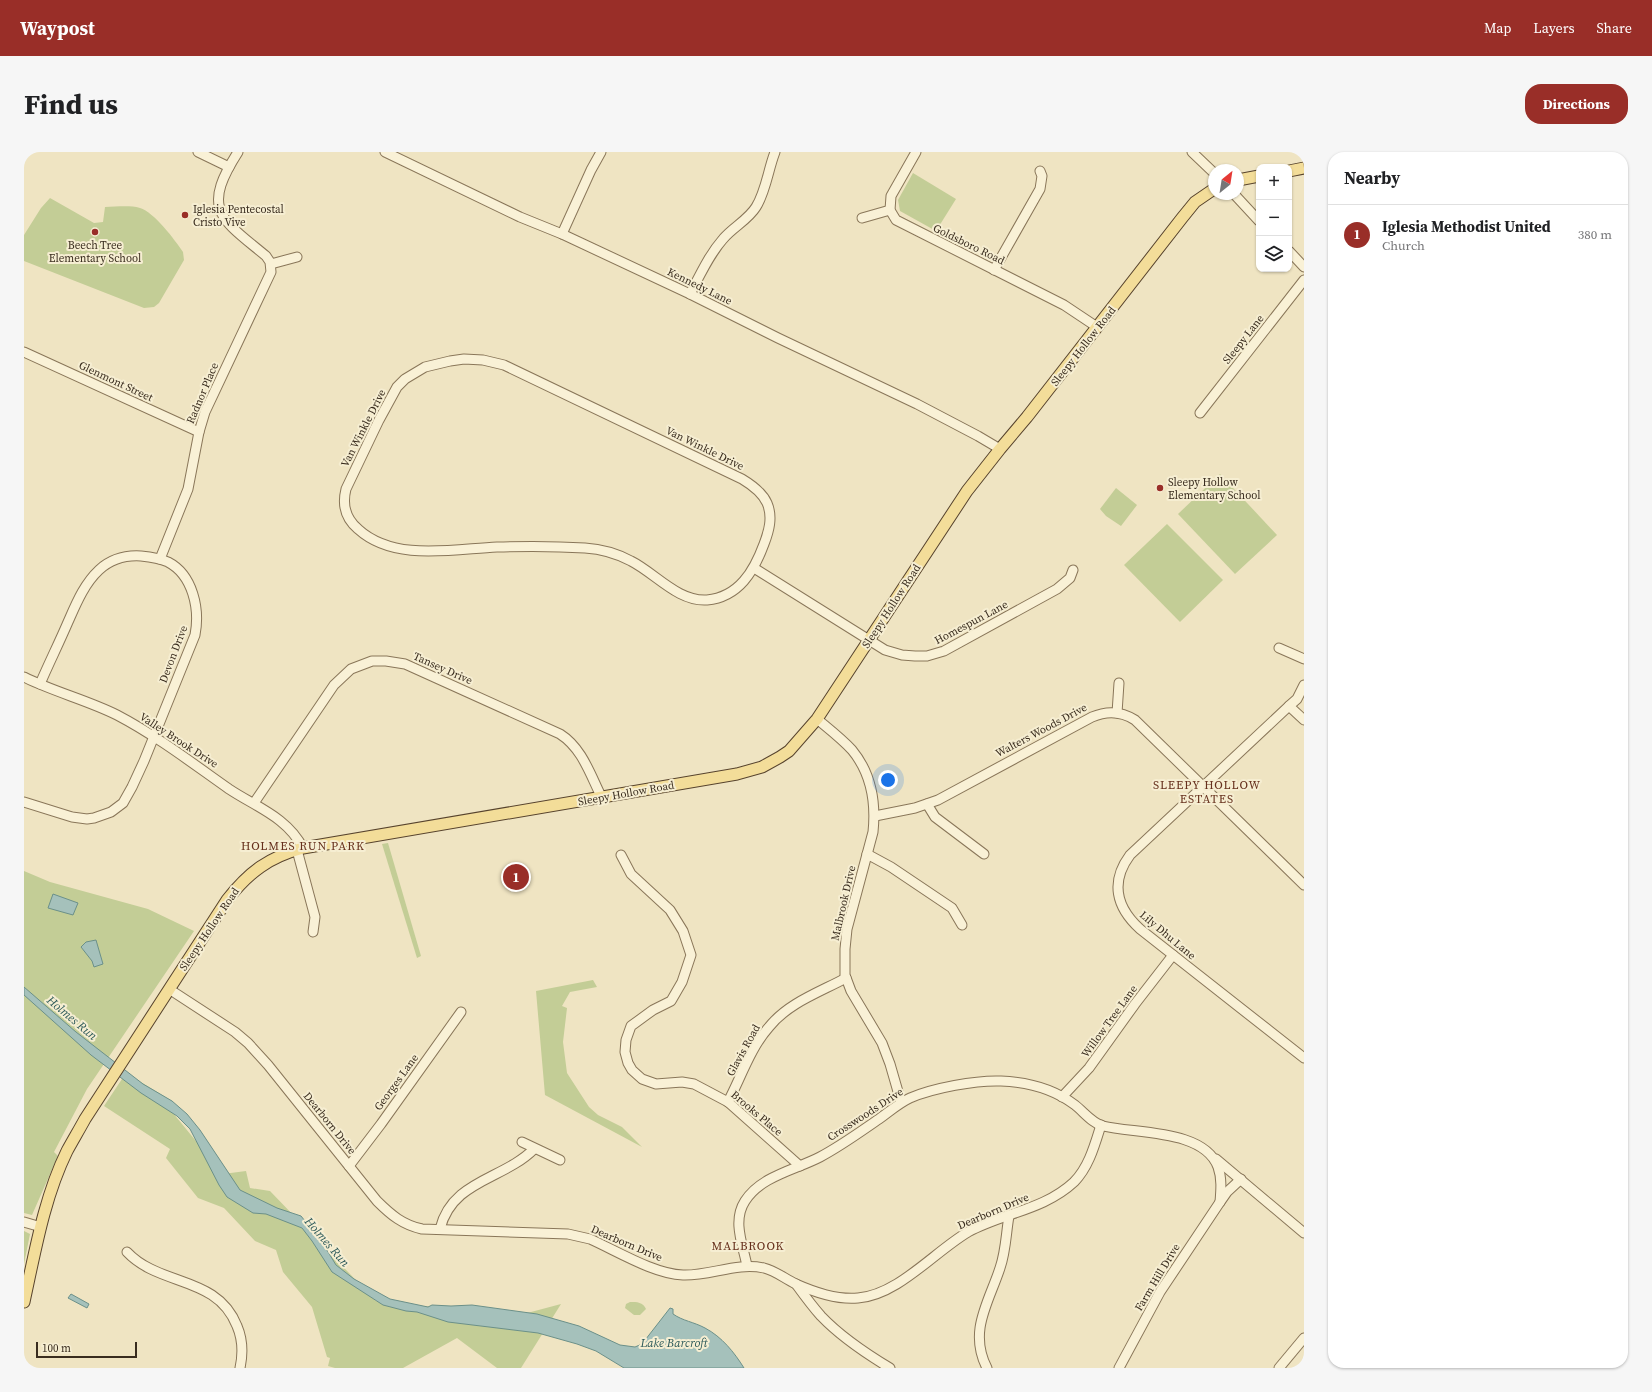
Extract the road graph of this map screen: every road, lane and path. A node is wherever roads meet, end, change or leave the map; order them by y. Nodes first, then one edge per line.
1 (198, 152) edge
2 (238, 152) edge
3 (385, 152) edge
4 (601, 152) edge
5 (775, 152) edge
6 (916, 152) edge
7 (1192, 152) edge
8 (229, 167) junction
9 (1208, 167) edge
10 (1304, 168) edge
11 (1040, 170) dead end
12 (1292, 170) edge
13 (1256, 177) edge
14 (1244, 179) edge
15 (1208, 193) edge
16 (1240, 200) edge
17 (890, 210) junction
18 (862, 218) dead end
19 (1256, 218) edge
20 (562, 234) junction
21 (1292, 254) edge
22 (297, 258) dead end
23 (271, 264) junction
24 (1304, 267) edge
25 (994, 270) junction
26 (1304, 280) edge
27 (690, 294) junction
28 (1097, 327) junction
29 (24, 352) edge
30 (1200, 413) dead end
31 (198, 432) junction
32 (1000, 449) junction
33 (160, 559) junction
34 (754, 568) junction
35 (1073, 570) dead end
36 (868, 640) junction
37 (1279, 648) dead end
38 (1304, 659) edge
39 (24, 677) edge
40 (1119, 683) dead end
41 (40, 684) junction
42 (1304, 685) edge
43 (1289, 706) junction
44 (1117, 713) junction
45 (817, 719) junction
46 (1304, 720) edge
47 (154, 736) junction
48 (1203, 787) junction
49 (601, 796) junction
50 (24, 802) edge
51 (254, 803) junction
52 (927, 804) junction
53 (875, 816) junction
54 (300, 849) junction
55 (867, 854) junction
56 (984, 854) dead end
57 (621, 855) dead end
58 (1304, 885) edge
59 (962, 925) dead end
60 (313, 932) dead end
61 (1173, 955) junction
62 (846, 978) junction
63 (169, 989) junction
64 (462, 1012) dead end
65 (1304, 1058) edge
66 (1062, 1097) junction
67 (728, 1102) junction
68 (901, 1102) junction
69 (1101, 1125) junction
70 (522, 1142) dead end
71 (534, 1148) junction
72 (1210, 1154) junction
73 (560, 1160) dead end
74 (349, 1166) junction
75 (800, 1166) junction
76 (1240, 1180) junction
77 (1220, 1202) junction
78 (1009, 1216) junction
79 (24, 1222) edge
80 (41, 1227) junction
81 (440, 1229) junction
82 (1304, 1233) edge
83 (127, 1252) dead end
84 (747, 1266) junction
85 (795, 1284) junction
86 (24, 1302) edge
87 (1304, 1338) edge
88 (240, 1368) edge
89 (890, 1368) edge
90 (987, 1368) edge
91 (1119, 1368) edge
92 (1279, 1368) edge

1 - 8 street
2 - 8 street
3 - 20 street, Kennedy Lane
4 - 20 street
5 - 27 street
6 - 17 street
7 - 9 street
8 - 23 street
10 - 12 main road
11 - 25 street
13 - 14 main road
15 - 28 main road, Sleepy Hollow Road
16 - 19 street
17 - 18 street
17 - 25 street, Goldsboro Road
20 - 27 street, Kennedy Lane
21 - 24 street
22 - 23 street
23 - 31 street, Radnor Place
25 - 28 street, Goldsboro Road
26 - 30 street, Sleepy Lane
27 - 32 street, Kennedy Lane
28 - 32 main road, Sleepy Hollow Road
29 - 31 street, Glenmont Street
31 - 33 street, Radnor Place
32 - 36 main road, Sleepy Hollow Road
33 - 41 street, Devon Drive
33 - 47 street, Devon Drive
34 - 34 street, Van Winkle Drive
34 - 36 street
35 - 36 street, Homespun Lane
36 - 45 main road, Sleepy Hollow Road
37 - 38 street
39 - 41 street, Valley Brook Drive
40 - 44 street
41 - 47 street, Valley Brook Drive
42 - 43 street, Lily Dhu Lane
43 - 46 street
43 - 48 street, Lily Dhu Lane
44 - 48 street, Walters Woods Drive
44 - 52 street, Walters Woods Drive
45 - 49 main road, Sleepy Hollow Road
45 - 53 street, Malbrook Drive
47 - 50 street, Devon Drive
47 - 51 street, Valley Brook Drive
48 - 58 street, Walters Woods Drive
48 - 61 street, Lily Dhu Lane
49 - 51 street, Tansey Drive
49 - 54 main road, Sleepy Hollow Road
51 - 54 street, Valley Brook Drive
52 - 53 street, Walters Woods Drive
52 - 56 street
53 - 55 street, Malbrook Drive
54 - 60 street, Valley Brook Drive
54 - 63 main road, Sleepy Hollow Road
55 - 59 street
55 - 62 street, Malbrook Drive
57 - 67 street, Brooks Place
61 - 65 street, Lily Dhu Lane
61 - 66 street, Willow Tree Lane
62 - 67 street, Glavis Road
62 - 68 street, Malbrook Drive
63 - 74 street, Dearborn Drive
63 - 80 main road, Sleepy Hollow Road
64 - 74 street, Georges Lane
66 - 68 street, Crosswoods Drive
66 - 69 street, Crosswoods Drive
67 - 75 street, Brooks Place
68 - 75 street, Crosswoods Drive
69 - 72 street, Crosswoods Drive
69 - 78 street, Dearborn Drive
70 - 71 street
71 - 73 street
71 - 81 street
72 - 76 street, Crosswoods Drive
72 - 77 street
74 - 81 street, Dearborn Drive
75 - 84 street, Crosswoods Drive
76 - 77 street
76 - 82 street
77 - 91 street, Farm Hill Drive
78 - 85 street, Dearborn Drive
78 - 90 street
79 - 80 street
80 - 86 main road, Sleepy Hollow Road
81 - 84 street, Dearborn Drive
83 - 88 street
84 - 85 street, Dearborn Drive
85 - 89 street
87 - 92 street

